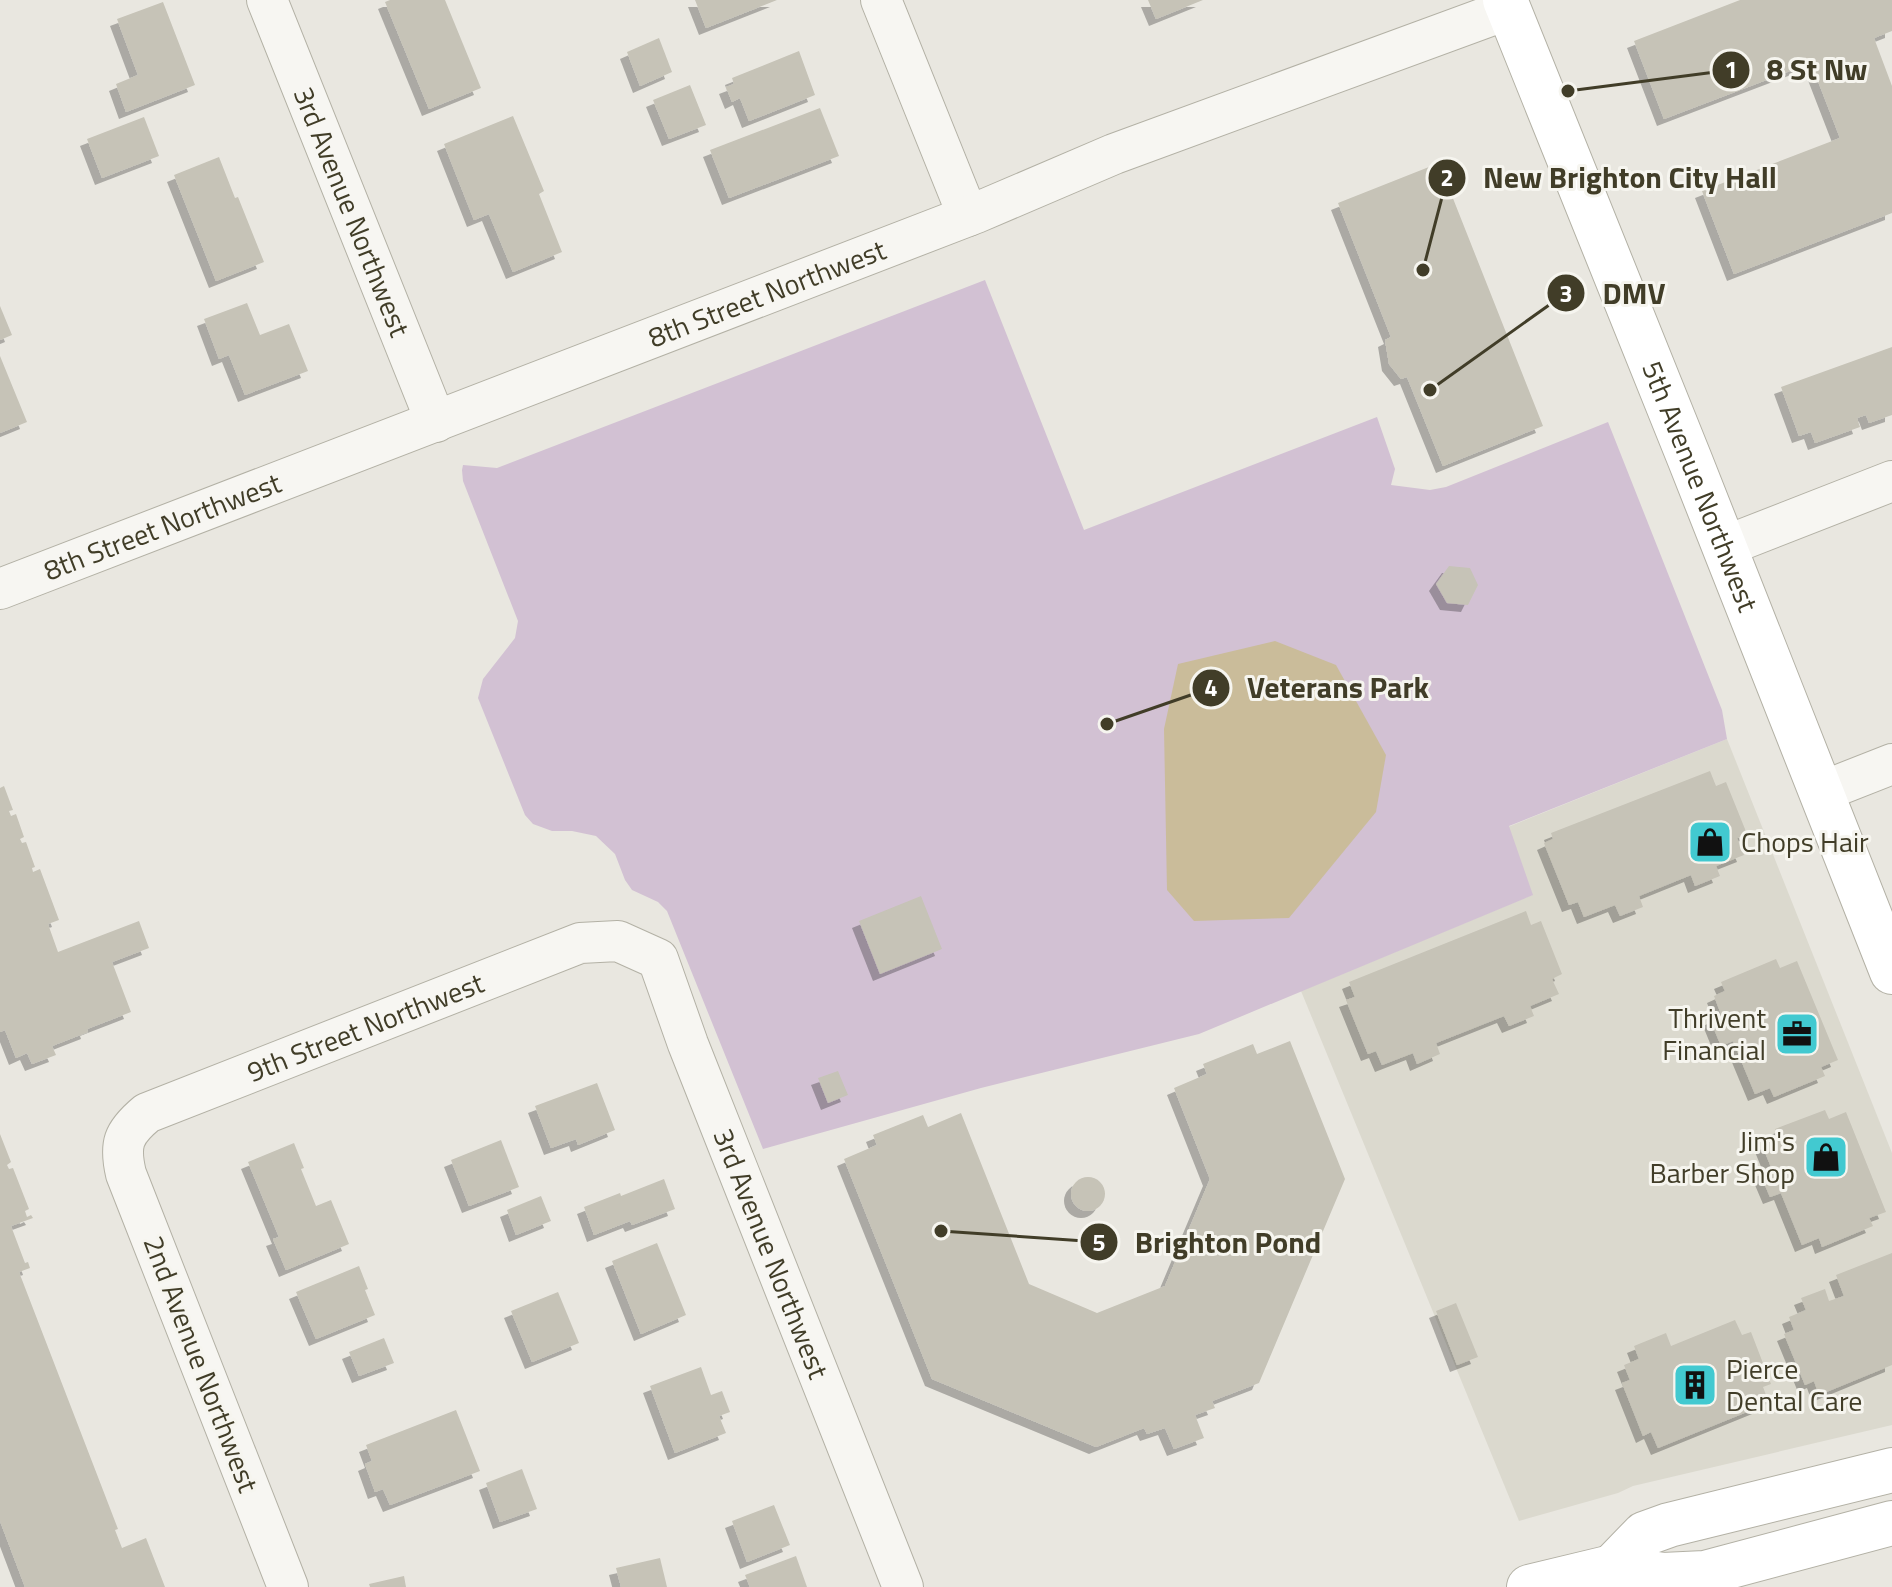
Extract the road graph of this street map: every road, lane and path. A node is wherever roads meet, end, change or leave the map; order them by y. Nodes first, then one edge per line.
1 (267, 0) edge
2 (881, 0) edge
3 (1516, 3) edge
4 (968, 216) junction
5 (436, 422) junction
6 (1892, 481) edge
7 (1723, 547) junction
8 (0, 589) edge
9 (1892, 764) edge
10 (1821, 792) junction
11 (618, 941) joint
12 (1892, 972) edge
13 (124, 1139) joint
14 (1892, 1470) edge
15 (1892, 1523) edge
16 (1612, 1567) junction
17 (288, 1587) edge
18 (903, 1587) edge
19 (1529, 1587) edge

1 - 5 street, 3rd Avenue Northwest
2 - 4 street
3 - 4 street, 8th Street Northwest
3 - 7 street, 5th Avenue Northwest
4 - 5 street, 8th Street Northwest
5 - 8 street, 8th Street Northwest
6 - 7 street
7 - 10 street, 5th Avenue Northwest
9 - 10 street
10 - 12 street, 5th Avenue Northwest
11 - 13 street, 9th Street Northwest
11 - 18 street, 3rd Avenue Northwest
13 - 17 street, 2nd Avenue Northwest
14 - 16 street
15 - 16 street
16 - 19 street

